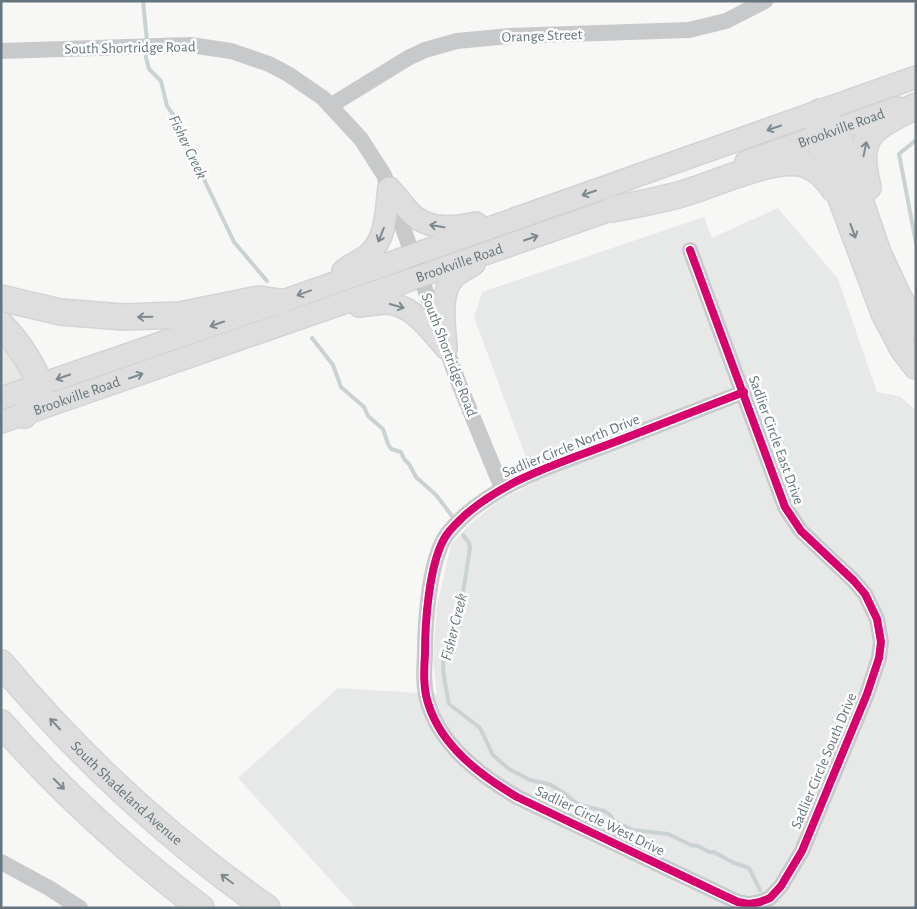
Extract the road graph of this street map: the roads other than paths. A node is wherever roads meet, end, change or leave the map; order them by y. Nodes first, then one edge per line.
1 (765, 1) edge
2 (737, 8) edge
3 (1, 51) edge
4 (916, 77) edge
5 (916, 101) edge
6 (330, 106) junction
7 (916, 106) edge
8 (820, 112) junction
9 (827, 133) junction
10 (390, 188) junction
11 (841, 198) junction
12 (613, 209) junction
13 (520, 218) junction
14 (501, 248) junction
15 (690, 250) dead end
16 (412, 256) junction
17 (419, 276) junction
18 (328, 284) junction
19 (1, 298) edge
20 (899, 298) junction
21 (280, 302) junction
22 (332, 308) junction
23 (1, 325) edge
24 (916, 326) edge
25 (446, 348) junction
26 (916, 366) edge
27 (39, 385) junction
28 (744, 392) junction
29 (1, 398) edge
30 (12, 418) edge
31 (502, 488) junction
32 (876, 616) joint
33 (1, 663) edge
34 (1, 723) edge
35 (444, 735) joint
36 (1, 862) edge
37 (760, 902) joint
38 (80, 908) edge
39 (201, 908) edge
40 (267, 908) edge

1 - 2 street, Orange Street
2 - 6 street, Orange Street
3 - 6 street, South Shortridge Road
4 - 8 main road, Brookville Road
5 - 9 main road, Brookville Road
6 - 10 street, South Shortridge Road
20 -> 7 highway
8 - 9 highway
8 -> 13 main road, Brookville Road
9 - 11 highway
9 - 12 main road, Brookville Road
9 - 20 highway
13 -> 10 main road
10 - 16 street, South Shortridge Road
10 -> 18 main road
11 - 12 highway
11 -> 26 highway
14 -> 12 main road, Brookville Road
13 - 16 main road, Brookville Road
14 - 17 main road, Brookville Road
14 - 25 main road
15 - 28 street, Sadlier Circle East Drive
16 - 17 street, South Shortridge Road
16 - 18 main road, Brookville Road
17 - 22 main road, Brookville Road
17 - 25 street, South Shortridge Road
18 -> 21 main road, Brookville Road
21 -> 19 highway
20 - 24 highway
21 -> 27 main road, Brookville Road
22 -> 25 main road
30 -> 22 main road, Brookville Road
23 - 27 highway
25 - 31 street, South Shortridge Road
27 - 29 main road, Brookville Road
27 - 30 highway
28 - 31 street, Sadlier Circle North Drive
28 - 32 street, Sadlier Circle East Drive
31 - 35 street, Sadlier Circle North Drive
32 - 37 street, Sadlier Circle South Drive
40 -> 33 highway, South Shadeland Avenue
34 -> 39 highway
35 - 37 street, Sadlier Circle West Drive
36 - 38 street

